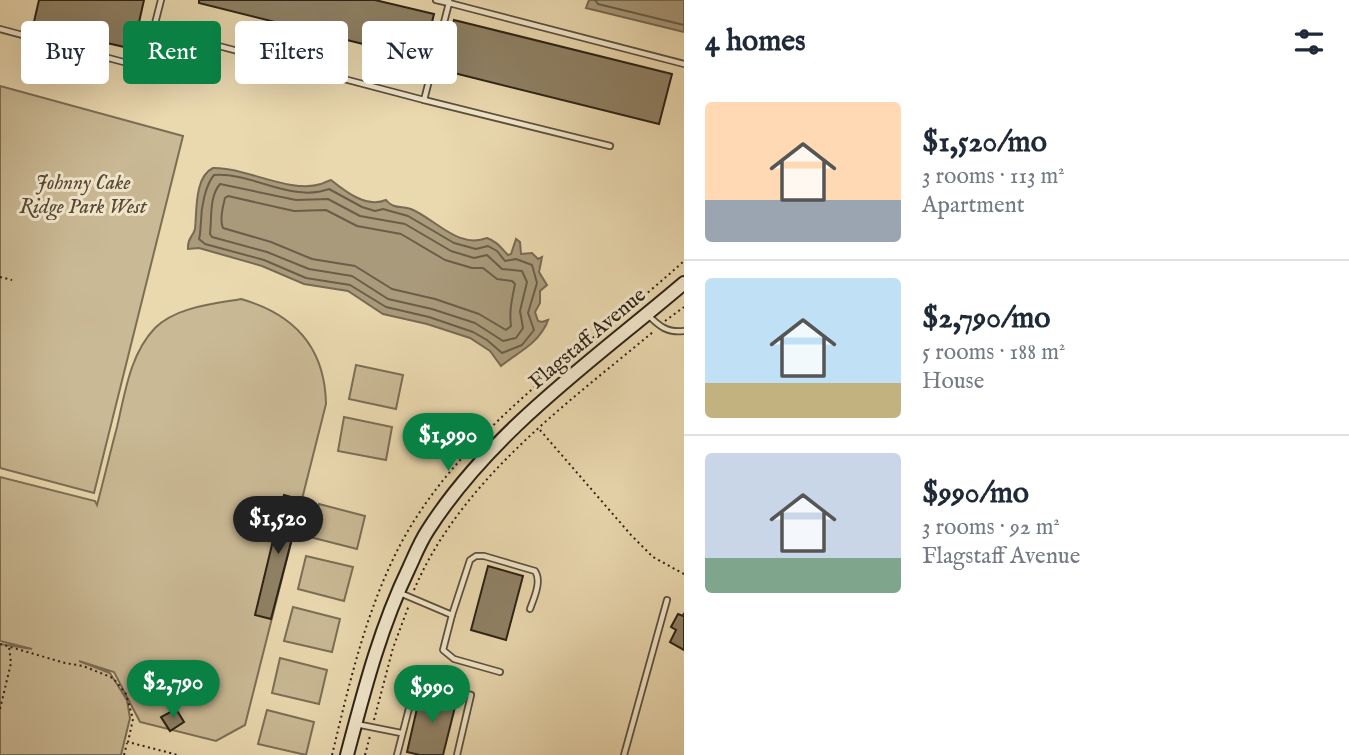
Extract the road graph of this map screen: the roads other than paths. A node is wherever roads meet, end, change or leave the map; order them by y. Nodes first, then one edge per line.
1 (161, 0) edge
2 (436, 0) edge
3 (449, 1) edge
4 (0, 29) edge
5 (221, 47) edge
6 (684, 64) edge
7 (424, 100) junction
8 (610, 146) dead end
9 (684, 283) edge
10 (647, 314) junction
11 (684, 331) edge
12 (397, 592) junction
13 (667, 600) dead end
14 (530, 609) dead end
15 (452, 615) junction
16 (500, 673) dead end
17 (355, 724) junction
18 (401, 733) junction
19 (347, 755) edge
20 (397, 755) edge
21 (457, 755) edge
22 (624, 755) edge

1 - 4 lane
2 - 3 lane
3 - 6 lane
3 - 7 lane
5 - 7 lane
7 - 8 lane
9 - 10 street, Flagstaff Avenue
10 - 11 lane
10 - 12 street, Flagstaff Avenue
12 - 15 lane
12 - 17 street, Flagstaff Avenue
13 - 22 lane
14 - 15 lane
15 - 16 lane
17 - 18 lane
17 - 19 street, Flagstaff Avenue
18 - 20 lane
18 - 21 lane

